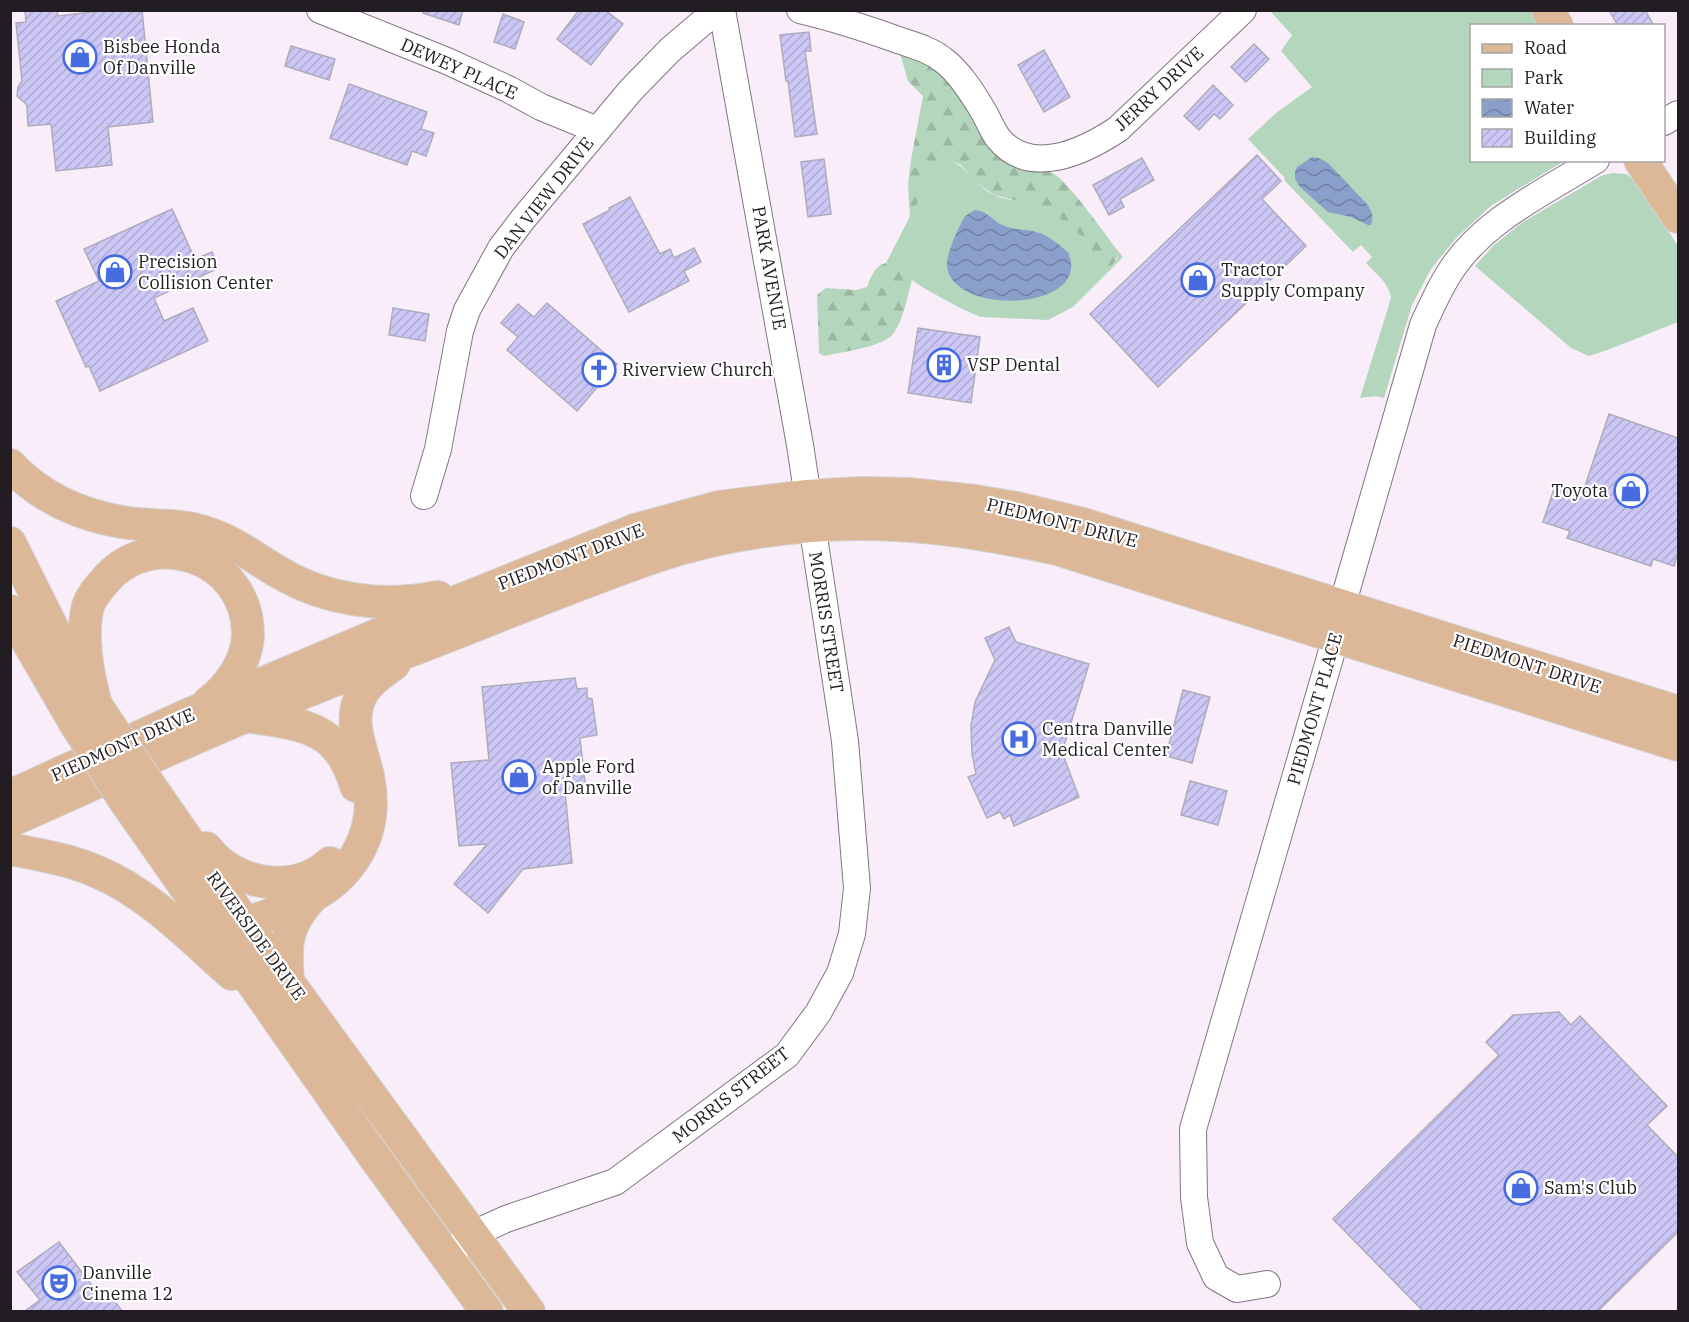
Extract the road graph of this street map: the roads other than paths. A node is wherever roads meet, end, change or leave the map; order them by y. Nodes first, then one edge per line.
1 (320, 10) edge
2 (717, 10) edge
3 (722, 10) edge
4 (800, 10) edge
5 (1243, 10) edge
6 (1548, 10) edge
7 (1556, 24) edge
8 (597, 130) junction
9 (1593, 162) edge
10 (1641, 162) edge
11 (1678, 217) edge
12 (10, 465) edge
13 (424, 496) dead end
14 (809, 511) junction
15 (10, 543) edge
16 (489, 604) junction
17 (1342, 606) junction
18 (10, 611) edge
19 (1336, 637) junction
20 (1678, 712) edge
21 (86, 714) junction
22 (245, 716) junction
23 (183, 717) junction
24 (1678, 745) edge
25 (137, 792) junction
26 (10, 796) edge
27 (169, 814) junction
28 (10, 821) edge
29 (10, 849) edge
30 (312, 897) junction
31 (199, 905) junction
32 (245, 923) junction
33 (274, 988) junction
34 (473, 1235) junction
35 (446, 1256) junction
36 (1267, 1284) dead end
37 (487, 1311) edge
38 (529, 1311) edge

1 - 8 street, DEWEY PLACE
2 - 8 street, DAN VIEW DRIVE
3 - 14 street, PARK AVENUE
4 - 5 street, JERRY DRIVE
6 - 7 main road
8 - 13 street, DAN VIEW DRIVE
9 - 17 street, PIEDMONT PLACE
10 - 11 main road
12 - 16 main road
14 - 16 main road, PIEDMONT DRIVE
14 - 17 main road, PIEDMONT DRIVE
14 - 19 main road, PIEDMONT DRIVE
14 - 34 street, MORRIS STREET
15 - 21 main road, RIVERSIDE DRIVE
16 - 22 main road, PIEDMONT DRIVE
16 - 23 main road, PIEDMONT DRIVE
16 - 30 main road
17 - 19 street, PIEDMONT PLACE
17 - 20 main road, PIEDMONT DRIVE
18 - 21 main road, RIVERSIDE DRIVE
19 - 24 main road, PIEDMONT DRIVE
19 - 36 street, PIEDMONT PLACE
21 - 23 main road
21 - 25 main road, RIVERSIDE DRIVE, bridge
22 - 27 main road
22 - 28 main road, PIEDMONT DRIVE
23 - 26 main road, PIEDMONT DRIVE
25 - 27 main road, RIVERSIDE DRIVE
25 - 31 main road, RIVERSIDE DRIVE
27 - 32 main road, RIVERSIDE DRIVE
29 - 33 main road
30 - 32 main road
30 - 33 main road
31 - 32 main road
31 - 33 main road, RIVERSIDE DRIVE
32 - 33 main road, RIVERSIDE DRIVE
33 - 34 main road, RIVERSIDE DRIVE
33 - 35 main road, RIVERSIDE DRIVE
34 - 35 street, MORRIS STREET
34 - 38 main road, RIVERSIDE DRIVE
35 - 37 main road, RIVERSIDE DRIVE

